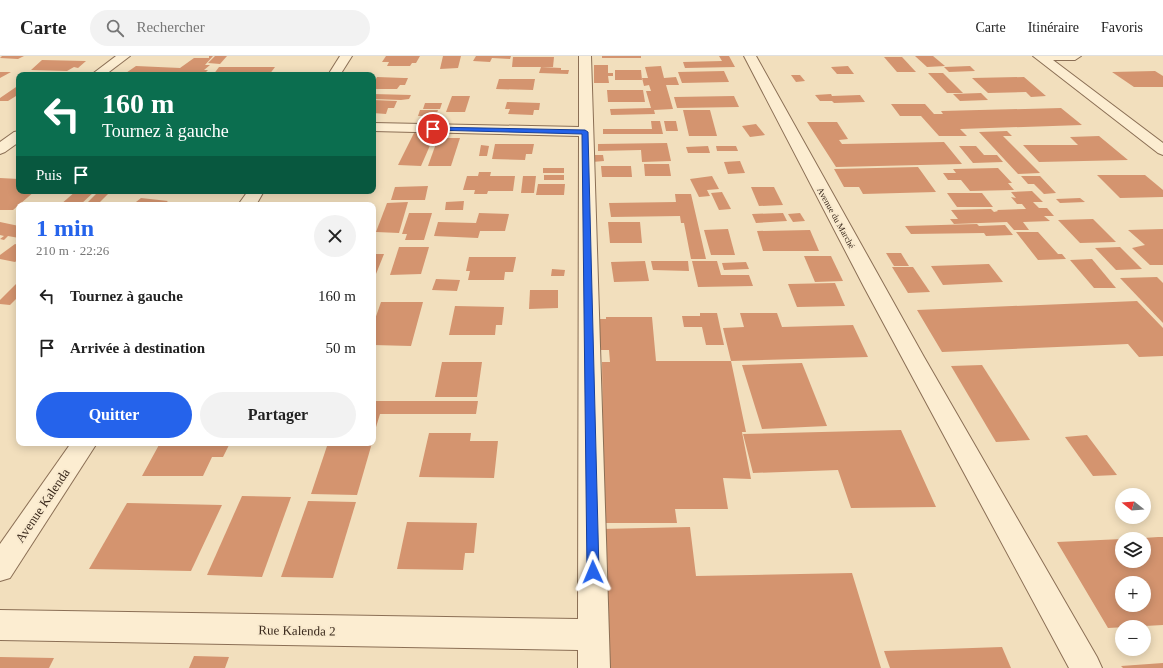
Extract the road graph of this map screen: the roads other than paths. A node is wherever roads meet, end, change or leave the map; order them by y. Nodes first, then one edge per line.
1 (124, 56) edge
2 (346, 56) edge
3 (584, 56) edge
4 (750, 56) edge
5 (1075, 56) edge
6 (1040, 57) edge
7 (101, 72) edge
8 (336, 72) edge
9 (376, 127) edge
10 (585, 132) junction
11 (16, 137) edge
12 (0, 149) edge
13 (1163, 150) edge
14 (83, 446) edge
15 (0, 568) edge
16 (0, 625) edge
17 (594, 635) junction
18 (594, 668) edge
19 (1086, 668) edge

1 - 7 street
2 - 8 street
3 - 10 street
4 - 19 street, Avenue du Marché
5 - 6 street
6 - 13 street
9 - 10 street
10 - 17 street
11 - 12 street
14 - 15 street, Avenue Kalenda
16 - 17 street, Rue Kalenda 2
17 - 18 street

